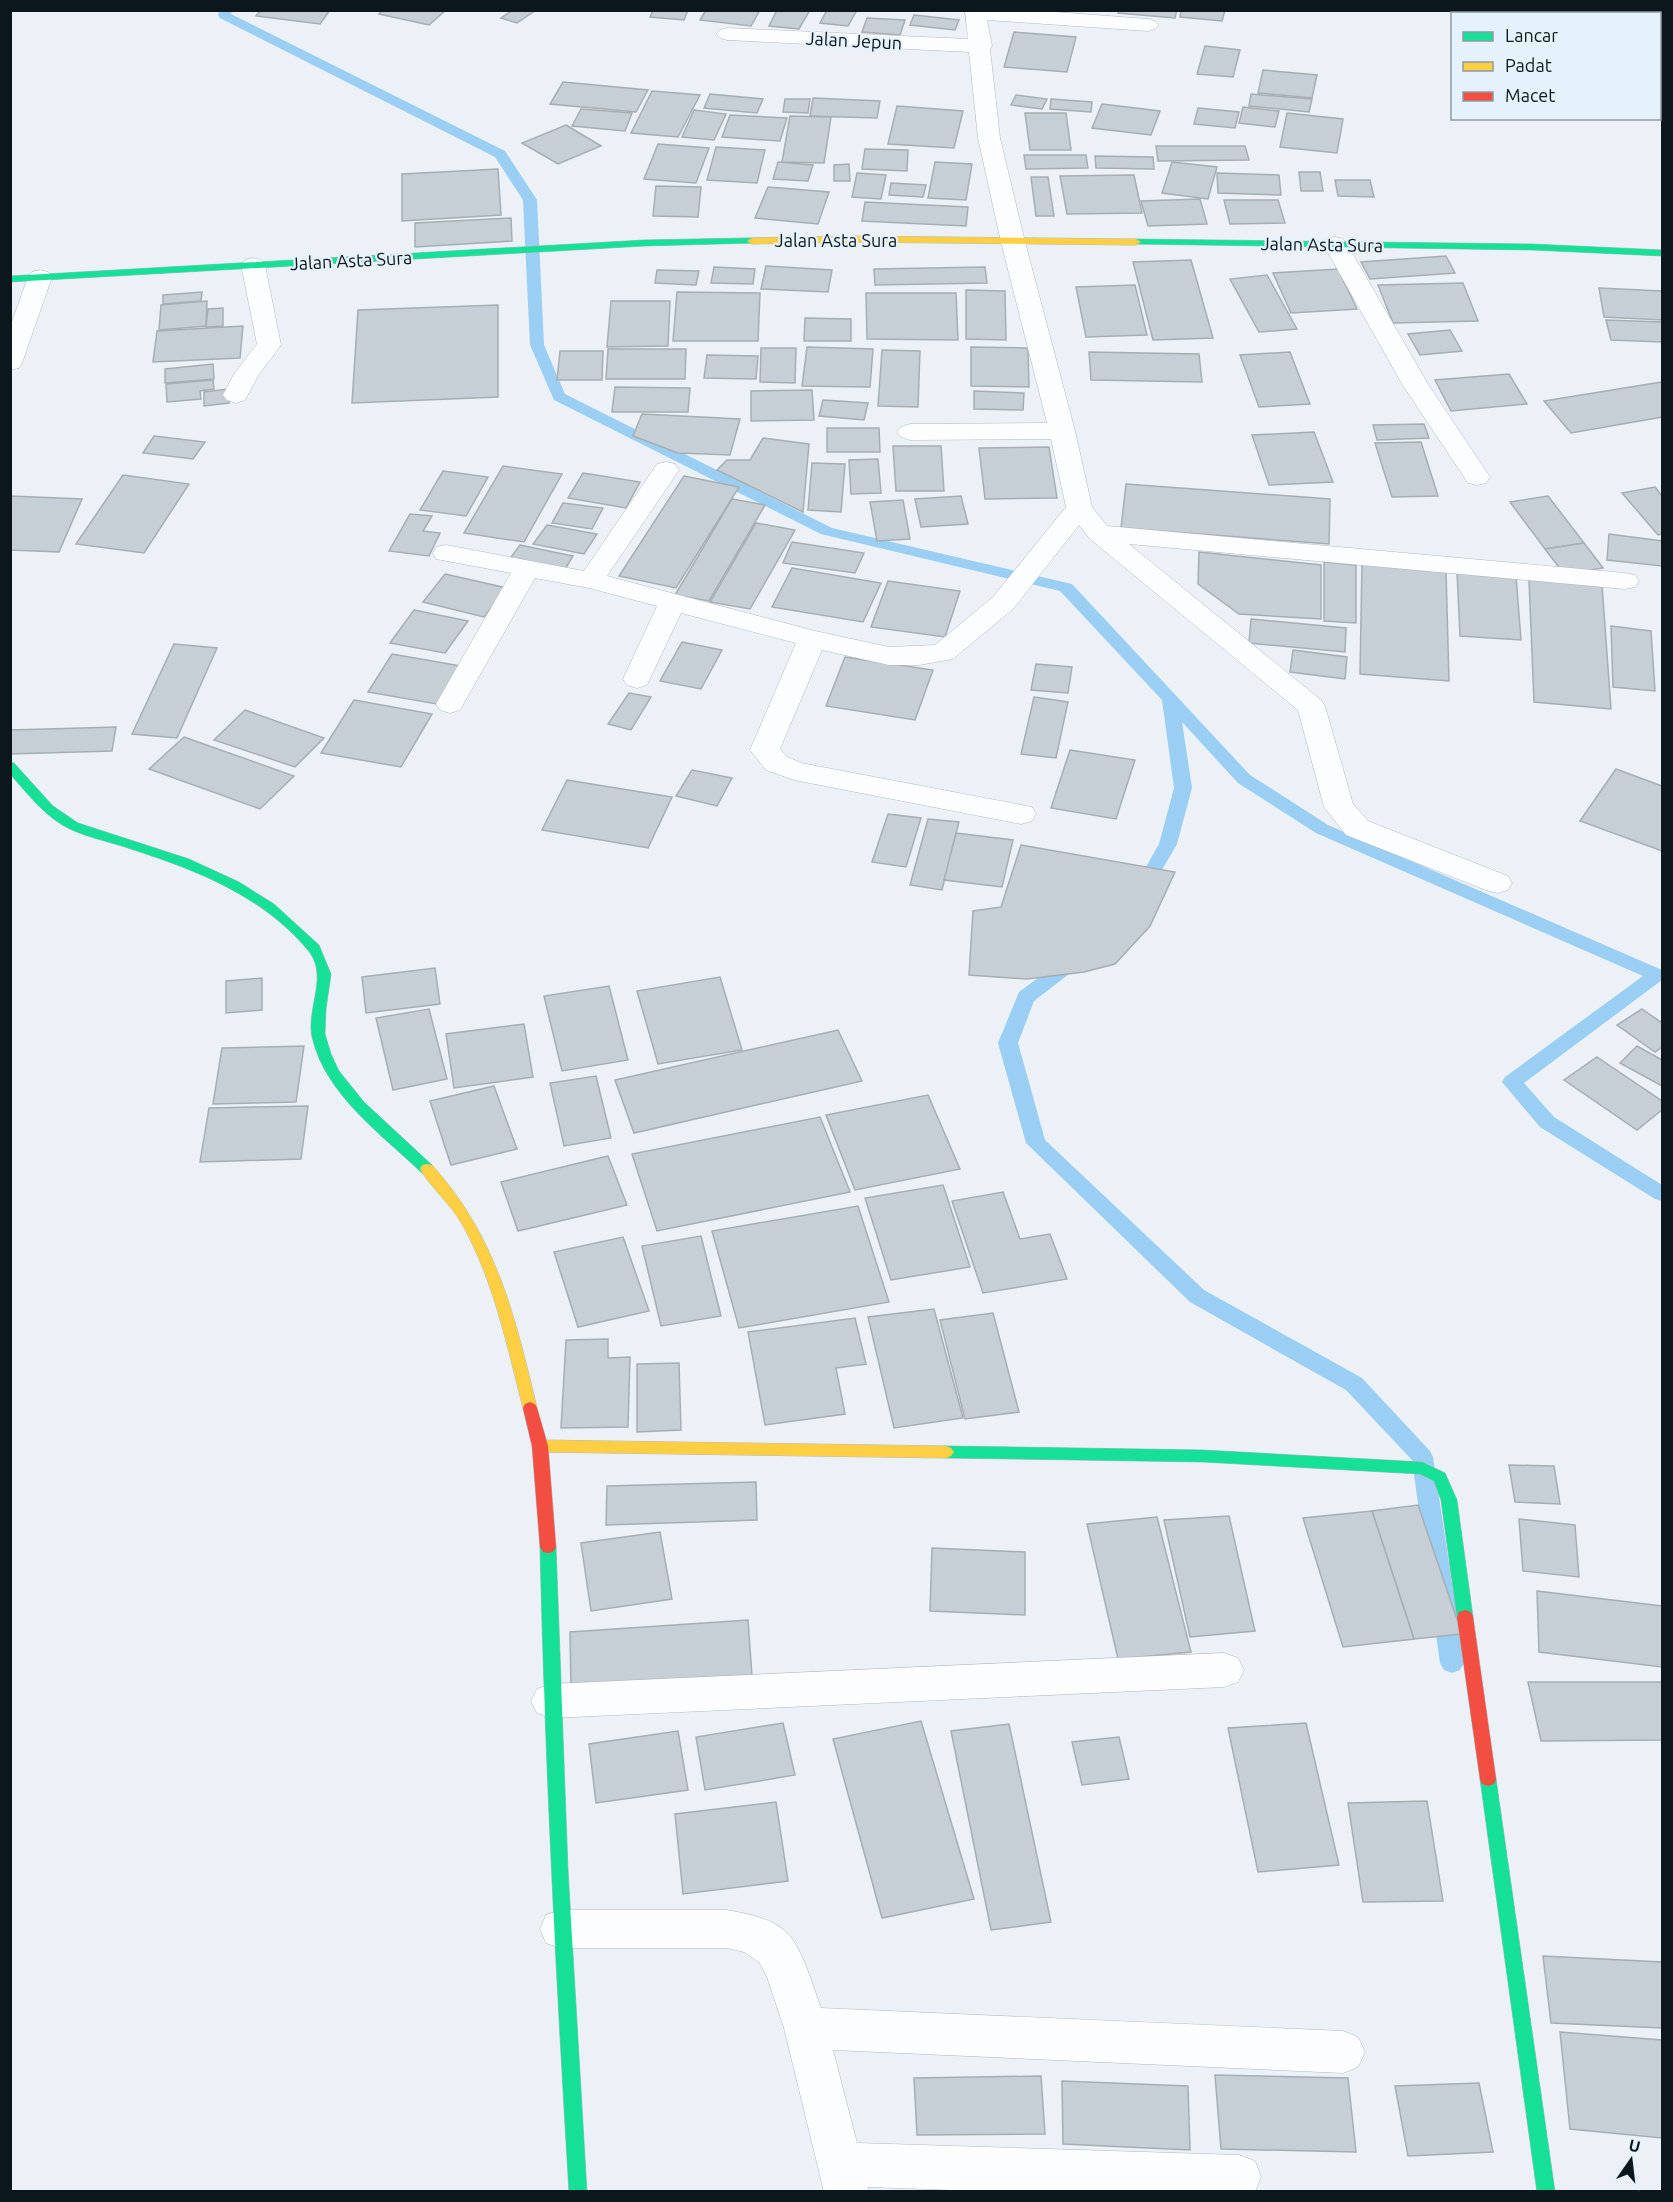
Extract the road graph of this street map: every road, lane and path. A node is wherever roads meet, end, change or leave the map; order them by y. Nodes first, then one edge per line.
1 (975, 12) edge
2 (1149, 25) dead end
3 (727, 34) dead end
4 (981, 46) junction
5 (1013, 242) junction
6 (1335, 244) junction
7 (1662, 253) edge
8 (253, 265) junction
9 (40, 277) junction
10 (10, 279) edge
11 (10, 363) edge
12 (236, 395) dead end
13 (1062, 431) junction
14 (910, 432) dead end
15 (666, 470) dead end
16 (1477, 477) dead end
17 (1079, 508) junction
18 (1099, 533) junction
19 (446, 553) dead end
20 (527, 568) junction
21 (591, 580) junction
22 (1625, 581) dead end
23 (673, 601) junction
24 (812, 639) junction
25 (637, 679) dead end
26 (450, 704) dead end
27 (10, 766) edge
28 (1021, 814) dead end
29 (1497, 883) dead end
30 (540, 1446) junction
31 (1224, 1671) dead end
32 (551, 1701) junction
33 (561, 1929) junction
34 (806, 2028) junction
35 (1343, 2052) dead end
36 (1239, 2177) dead end
37 (844, 2178) edge
38 (578, 2192) edge
39 (1546, 2192) edge

1 - 2 street
1 - 4 street
3 - 4 street, Jalan Jepun
4 - 5 street
5 - 6 street, Jalan Asta Sura
5 - 8 street, Jalan Asta Sura
5 - 13 street
6 - 7 street, Jalan Asta Sura
6 - 16 street
8 - 9 street, Jalan Asta Sura
8 - 12 street
9 - 10 street, Jalan Asta Sura
9 - 11 street
13 - 14 street
13 - 17 street
15 - 21 street
17 - 18 street
17 - 24 street
18 - 22 street
18 - 29 street
19 - 20 street
20 - 21 street
20 - 26 street
21 - 23 street
23 - 24 street
23 - 25 street
24 - 28 street
27 - 30 street
30 - 32 street
30 - 39 street
31 - 32 street
32 - 33 street
33 - 34 street
33 - 38 street
34 - 35 street
34 - 37 street
36 - 37 street

